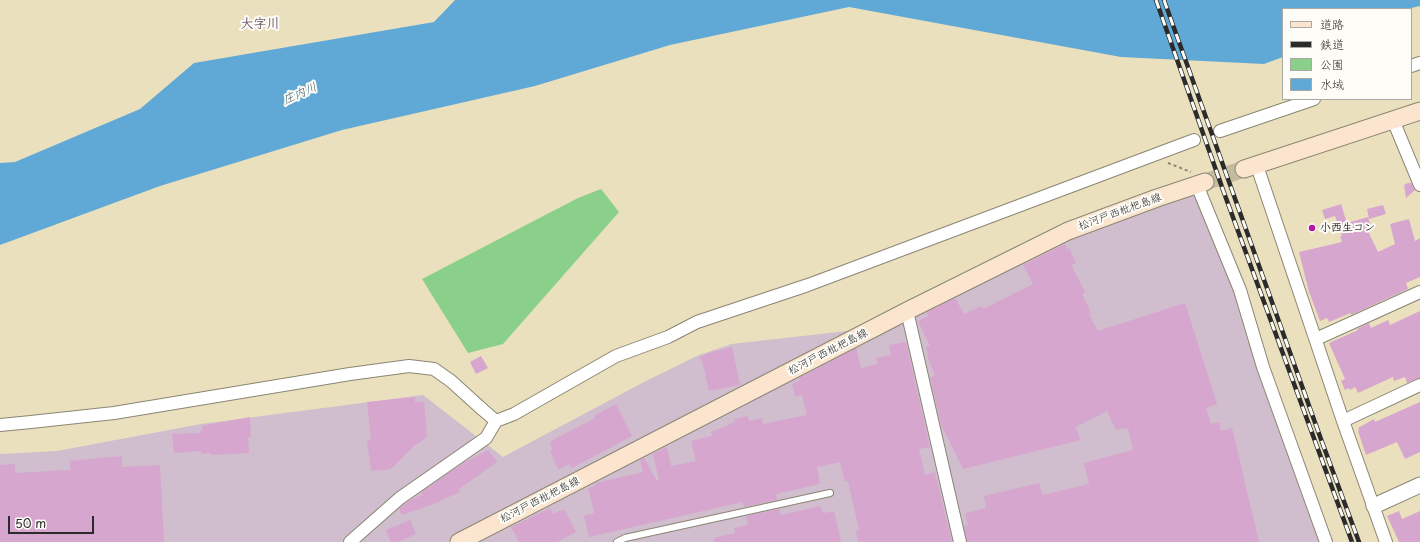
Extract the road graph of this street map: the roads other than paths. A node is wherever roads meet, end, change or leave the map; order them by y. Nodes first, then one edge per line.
1 (1311, 100) edge
2 (1420, 111) edge
3 (1393, 120) junction
4 (1220, 131) dead end
5 (1194, 140) dead end
6 (1250, 168) joint
7 (1201, 183) joint
8 (1420, 185) edge
9 (1420, 292) edge
10 (907, 310) junction
11 (1316, 339) junction
12 (1420, 385) edge
13 (1344, 420) junction
14 (496, 421) junction
15 (0, 424) edge
16 (1420, 485) edge
17 (830, 493) dead end
18 (1374, 506) junction
19 (350, 542) edge
20 (459, 542) edge
21 (617, 542) edge
22 (960, 542) edge
23 (1326, 542) edge
24 (1386, 542) edge

1 - 4 street
2 - 3 main road
3 - 6 main road
3 - 8 street
5 - 14 street
6 - 11 street
7 - 10 main road, 松河戸西枇杷島線
7 - 23 street
9 - 11 street
10 - 20 main road, 松河戸西枇杷島線
10 - 22 street
11 - 13 street
12 - 13 street
13 - 18 street
14 - 15 street
14 - 19 street
16 - 18 street
17 - 21 lane
18 - 24 street

